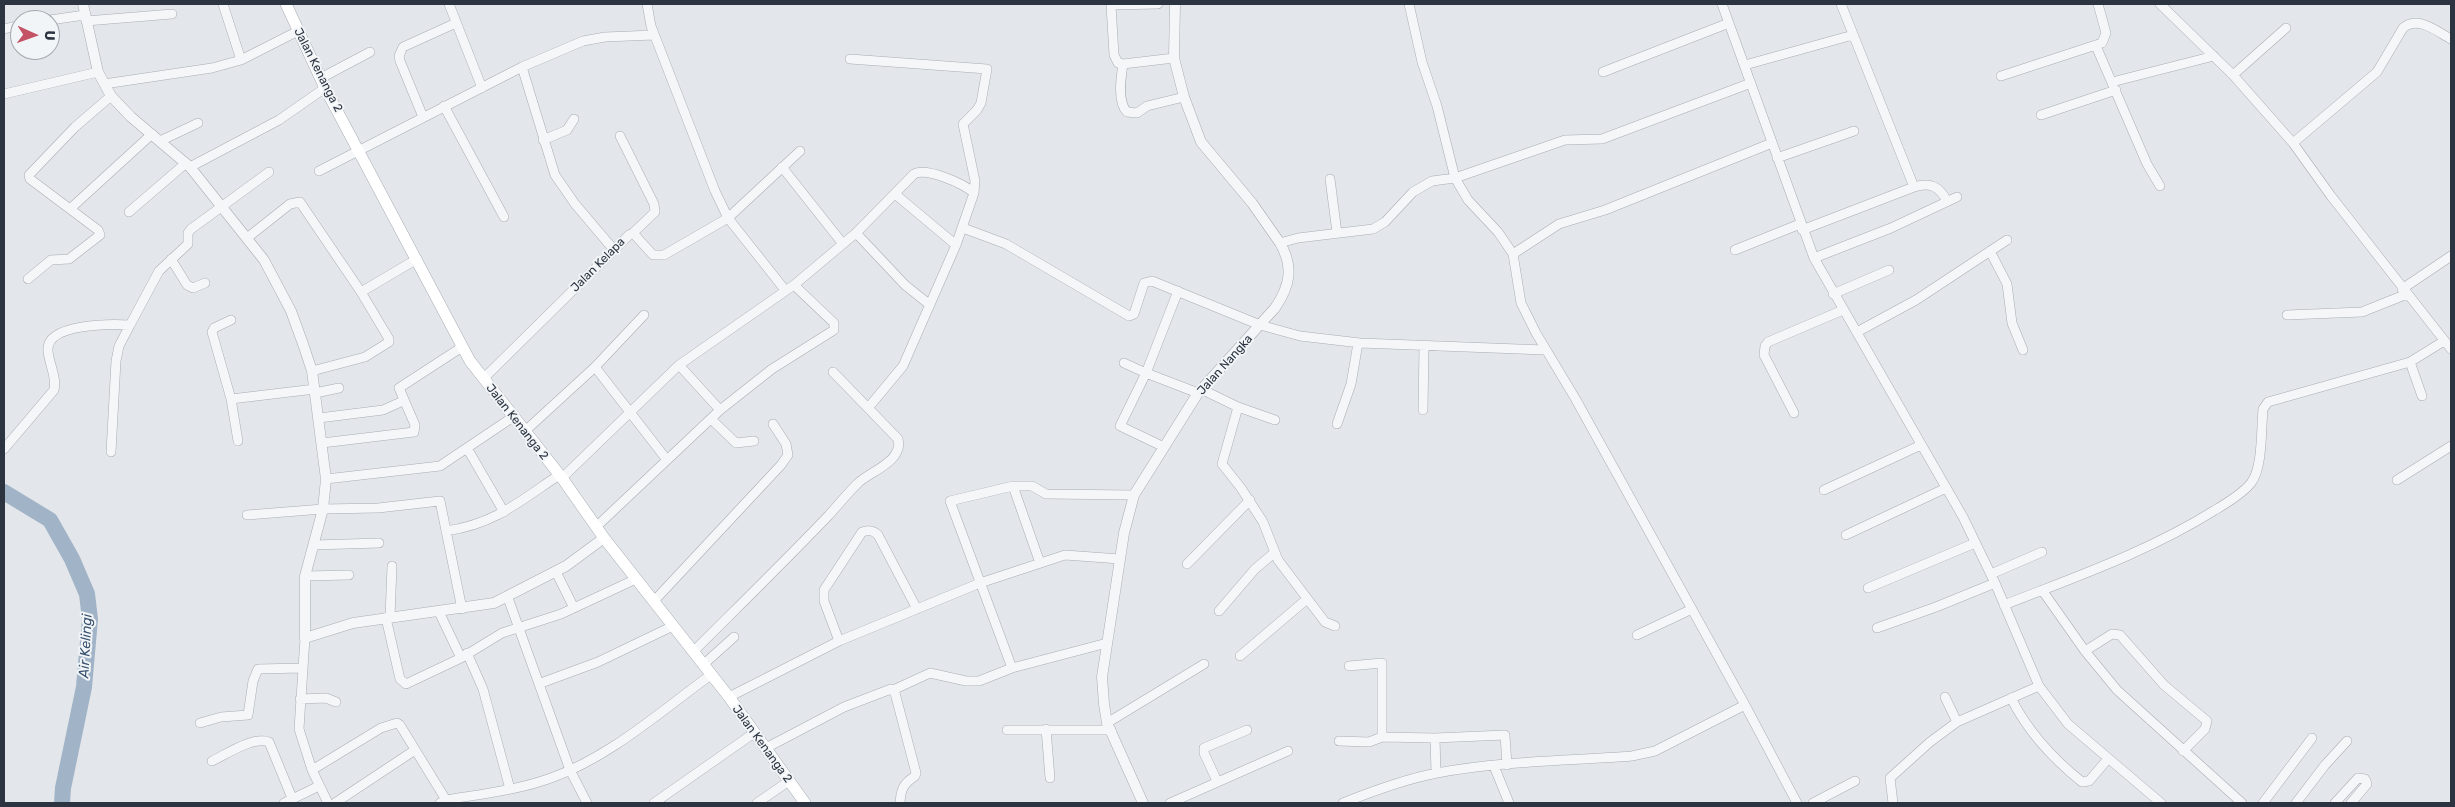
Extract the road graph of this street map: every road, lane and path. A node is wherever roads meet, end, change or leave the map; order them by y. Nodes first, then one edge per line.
1 (83, 4) edge
2 (224, 4) edge
3 (286, 4) edge
4 (449, 4) edge
5 (647, 4) edge
6 (1158, 4) edge
7 (1175, 4) edge
8 (1409, 4) edge
9 (1722, 4) edge
10 (1841, 4) edge
11 (2098, 4) edge
12 (2160, 4) edge
13 (172, 14) dead end
14 (85, 18) junction
15 (60, 19) edge
16 (456, 23) junction
17 (1729, 23) junction
18 (2286, 28) dead end
19 (298, 31) junction
20 (654, 35) junction
21 (1853, 35) junction
22 (2451, 38) edge
23 (2096, 46) junction
24 (370, 52) dead end
25 (2214, 56) junction
26 (1174, 58) junction
27 (850, 59) dead end
28 (241, 60) junction
29 (1122, 64) junction
30 (1744, 65) junction
31 (522, 67) junction
32 (98, 72) junction
33 (1603, 72) dead end
34 (2233, 75) junction
35 (2001, 76) dead end
36 (323, 83) junction
37 (1751, 83) junction
38 (104, 84) junction
39 (2114, 86) junction
40 (482, 88) junction
41 (4, 94) edge
42 (111, 96) junction
43 (1184, 97) junction
44 (444, 106) junction
45 (2040, 114) dead end
46 (423, 117) junction
47 (574, 119) dead end
48 (198, 123) dead end
49 (1854, 131) dead end
50 (152, 134) junction
51 (620, 136) dead end
52 (542, 140) junction
53 (160, 141) junction
54 (2293, 143) junction
55 (1772, 144) junction
56 (360, 150) junction
57 (800, 151) dead end
58 (1777, 158) junction
59 (188, 165) junction
60 (782, 167) junction
61 (319, 171) dead end
62 (269, 172) dead end
63 (1455, 178) junction
64 (1330, 179) dead end
65 (2160, 186) dead end
66 (1914, 187) junction
67 (895, 194) junction
68 (974, 194) junction
69 (1957, 197) dead end
70 (1947, 201) junction
71 (71, 208) junction
72 (221, 208) junction
73 (130, 212) dead end
74 (504, 216) dead end
75 (728, 218) junction
76 (1801, 227) junction
77 (963, 228) junction
78 (633, 233) junction
79 (856, 233) junction
80 (1337, 233) junction
81 (247, 238) junction
82 (2007, 240) dead end
83 (1280, 243) junction
84 (843, 244) junction
85 (956, 245) junction
86 (614, 250) junction
87 (1735, 250) dead end
88 (1990, 251) junction
89 (1513, 254) junction
90 (2451, 256) edge
91 (1814, 258) junction
92 (417, 259) junction
93 (171, 260) junction
94 (1888, 270) dead end
95 (28, 279) dead end
96 (205, 283) dead end
97 (790, 287) junction
98 (1178, 291) junction
99 (2404, 291) junction
100 (361, 292) junction
101 (1833, 294) junction
102 (930, 305) junction
103 (1843, 310) junction
104 (644, 315) dead end
105 (2287, 315) dead end
106 (231, 320) dead end
107 (130, 325) junction
108 (1260, 325) junction
109 (1857, 332) junction
110 (2444, 341) junction
111 (1358, 342) junction
112 (1424, 346) junction
113 (462, 347) junction
114 (2451, 349) edge
115 (1545, 350) junction
116 (2023, 350) dead end
117 (2410, 362) junction
118 (1124, 363) dead end
119 (679, 366) junction
120 (595, 367) junction
121 (312, 371) junction
122 (833, 372) dead end
123 (1146, 373) junction
124 (483, 379) junction
125 (339, 388) dead end
126 (315, 391) junction
127 (1200, 391) junction
128 (2422, 396) dead end
129 (231, 399) junction
130 (403, 401) junction
131 (1238, 407) junction
132 (868, 408) junction
133 (720, 410) junction
134 (1423, 410) dead end
135 (1794, 413) dead end
136 (631, 414) junction
137 (513, 417) junction
138 (319, 418) junction
139 (711, 418) junction
140 (1275, 420) dead end
141 (773, 424) dead end
142 (1337, 424) dead end
143 (524, 432) junction
144 (238, 441) dead end
145 (754, 441) dead end
146 (322, 443) junction
147 (1921, 445) junction
148 (2451, 446) edge
149 (1164, 447) junction
150 (467, 448) junction
151 (4, 449) edge
152 (111, 452) dead end
153 (667, 460) junction
154 (560, 476) junction
155 (326, 479) junction
156 (2397, 480) dead end
157 (1013, 486) junction
158 (1946, 488) junction
159 (1824, 490) dead end
160 (1134, 495) junction
161 (1250, 500) junction
162 (323, 509) junction
163 (504, 512) junction
164 (247, 515) dead end
165 (596, 527) junction
166 (446, 531) junction
167 (1846, 535) dead end
168 (604, 538) junction
169 (379, 543) dead end
170 (1975, 543) junction
171 (314, 545) junction
172 (2042, 552) dead end
173 (1274, 553) junction
174 (1120, 559) junction
175 (1040, 563) junction
176 (1187, 564) dead end
177 (392, 566) dead end
178 (556, 572) junction
179 (305, 576) junction
180 (349, 576) dead end
181 (1993, 578) junction
182 (636, 580) junction
183 (980, 583) junction
184 (1868, 588) dead end
185 (2042, 590) junction
186 (508, 598) junction
187 (1307, 599) junction
188 (654, 601) junction
189 (2004, 605) junction
190 (574, 608) junction
191 (462, 609) junction
192 (917, 609) junction
193 (1692, 609) junction
194 (1218, 611) dead end
195 (439, 612) junction
196 (388, 618) junction
197 (520, 626) junction
198 (673, 626) junction
199 (1335, 626) dead end
200 (1877, 628) dead end
201 (1637, 635) dead end
202 (734, 637) dead end
203 (305, 638) junction
204 (838, 641) junction
205 (1107, 643) junction
206 (694, 651) junction
207 (2085, 651) junction
208 (464, 655) junction
209 (1240, 656) dead end
210 (704, 664) junction
211 (1204, 664) dead end
212 (1349, 666) dead end
213 (302, 668) junction
214 (1012, 668) junction
215 (712, 674) junction
216 (541, 684) junction
217 (2039, 686) junction
218 (893, 690) junction
219 (729, 697) junction
220 (1946, 697) dead end
221 (2011, 698) junction
222 (300, 699) junction
223 (336, 702) dead end
224 (1745, 705) junction
225 (1957, 722) junction
226 (200, 723) dead end
227 (1109, 727) junction
228 (1046, 729) junction
229 (1007, 730) dead end
230 (1247, 730) dead end
231 (754, 734) junction
232 (1382, 737) junction
233 (1435, 738) junction
234 (2312, 738) dead end
235 (1338, 741) dead end
236 (2347, 741) dead end
237 (766, 748) junction
238 (415, 750) junction
239 (1288, 751) dead end
240 (2183, 751) junction
241 (2107, 760) junction
242 (212, 761) dead end
243 (1507, 765) junction
244 (1494, 766) junction
245 (312, 770) junction
246 (570, 770) junction
247 (1436, 773) junction
248 (1050, 778) dead end
249 (789, 781) junction
250 (1217, 781) junction
251 (1855, 781) dead end
252 (319, 786) junction
253 (510, 789) junction
254 (292, 798) junction
255 (443, 801) edge
256 (284, 803) edge
257 (328, 803) edge
258 (335, 803) edge
259 (587, 803) edge
260 (654, 803) edge
261 (757, 803) edge
262 (805, 803) edge
263 (900, 803) edge
264 (1143, 803) edge
265 (1170, 803) edge
266 (1343, 803) edge
267 (1509, 803) edge
268 (1797, 803) edge
269 (1813, 803) edge
270 (1893, 803) edge
271 (2161, 803) edge
272 (2242, 803) edge
273 (2263, 803) edge
274 (2296, 803) edge
275 (2335, 803) edge
276 (2351, 803) edge

1 - 14 street
2 - 28 street
3 - 19 main road, Jalan Kenanga 2
4 - 16 street
5 - 20 street
6 - 29 street
7 - 26 street, Jalan Nangka
8 - 63 street
9 - 17 street
10 - 21 street
11 - 23 street
12 - 25 street
13 - 14 street
14 - 15 street
14 - 32 street
16 - 40 street
16 - 46 street
17 - 30 street
17 - 33 street
18 - 34 street
19 - 28 street
19 - 36 main road, Jalan Kenanga 2
20 - 31 street
20 - 75 street
21 - 30 street
21 - 66 street
22 - 54 street
23 - 35 street
23 - 39 street
24 - 36 street
25 - 34 street
25 - 39 street
26 - 29 street
26 - 43 street, Jalan Nangka
27 - 68 street
28 - 38 street
29 - 43 street
30 - 37 street
31 - 40 street
31 - 52 street
32 - 38 street
32 - 41 street
34 - 54 street
36 - 56 main road, Jalan Kenanga 2
36 - 59 street
37 - 55 street
37 - 63 street
38 - 42 street
39 - 45 street
39 - 65 street
40 - 44 street
42 - 50 street
42 - 71 street
43 - 83 street, Jalan Nangka
44 - 46 street
44 - 74 street
46 - 56 street
47 - 52 street
48 - 53 street
49 - 58 street
50 - 53 street
50 - 71 street
51 - 78 street
52 - 86 street
53 - 59 street
54 - 99 street
55 - 58 street
55 - 89 street
56 - 61 street
56 - 92 main road, Jalan Kenanga 2
57 - 60 street
58 - 76 street
59 - 72 street
59 - 73 street
60 - 75 street
60 - 84 street
62 - 72 street
63 - 80 street
63 - 89 street
64 - 80 street
66 - 70 street
66 - 76 street
67 - 68 street
67 - 79 street
67 - 85 street
68 - 77 street
69 - 70 street
70 - 91 street
71 - 95 street
72 - 81 street
72 - 93 street
75 - 78 street, Jalan Kelapa
75 - 97 street
76 - 87 street
76 - 91 street
77 - 85 street
77 - 98 street
78 - 86 street, Jalan Kelapa
79 - 84 street
79 - 102 street
80 - 83 street
81 - 100 street
81 - 121 street
82 - 88 street
83 - 108 street, Jalan Nangka
84 - 97 street
85 - 102 street
86 - 124 street, Jalan Kelapa
88 - 109 street
88 - 116 street
89 - 115 street
90 - 99 street
91 - 101 street
92 - 100 street
92 - 113 main road, Jalan Kenanga 2
93 - 96 street
93 - 107 street
94 - 101 street
97 - 119 street
97 - 133 street
98 - 108 street
98 - 123 street
99 - 105 street
99 - 110 street
100 - 121 street
101 - 103 street
102 - 132 street
103 - 109 street
103 - 135 street
104 - 120 street
106 - 129 street
107 - 151 street
107 - 152 street
108 - 111 street
108 - 127 street, Jalan Nangka
109 - 147 street
110 - 114 street
110 - 117 street
111 - 112 street
111 - 142 street
112 - 115 street
112 - 134 street
113 - 124 main road, Jalan Kenanga 2
113 - 130 street
115 - 193 street
117 - 128 street
117 - 185 street
118 - 123 street
119 - 133 street
119 - 136 street
120 - 136 street
120 - 143 street
121 - 126 street
122 - 132 street
123 - 127 street
123 - 149 street
124 - 137 main road, Jalan Kenanga 2
125 - 126 street
126 - 129 street
126 - 138 street
127 - 131 street
127 - 149 street, Jalan Nangka
129 - 144 street
130 - 138 street
130 - 146 street
131 - 140 street
131 - 161 street
132 - 206 street
133 - 139 street
136 - 153 street
136 - 154 street
137 - 143 main road, Jalan Kenanga 2
137 - 150 street
138 - 146 street
139 - 145 street
139 - 153 street
141 - 188 street
143 - 154 main road, Jalan Kenanga 2
146 - 155 street
147 - 158 street
147 - 159 street
148 - 156 street
149 - 160 street, Jalan Nangka
150 - 155 street
150 - 163 street
153 - 165 street
154 - 163 street
154 - 165 main road, Jalan Kenanga 2
155 - 162 street
157 - 160 street
157 - 175 street
157 - 183 street
158 - 167 street
158 - 170 street
160 - 174 street, Jalan Nangka
161 - 173 street
161 - 176 street
162 - 164 street
162 - 166 street
162 - 171 street
163 - 166 street
165 - 168 main road, Jalan Kenanga 2
166 - 191 street
168 - 178 street
168 - 182 main road, Jalan Kenanga 2
169 - 171 street
170 - 181 street
170 - 184 street
171 - 179 street
172 - 181 street
173 - 187 street
173 - 194 street
174 - 175 street
174 - 205 street, Jalan Nangka
175 - 183 street
177 - 196 street
178 - 186 street
178 - 190 street
179 - 180 street
179 - 203 street
181 - 189 street
181 - 200 street
182 - 188 main road, Jalan Kenanga 2
182 - 190 street
183 - 192 street
183 - 214 street
185 - 189 street
185 - 207 street
186 - 191 street
186 - 197 street
187 - 199 street
187 - 209 street
188 - 198 main road, Jalan Kenanga 2
189 - 217 street
190 - 197 street
191 - 195 street
192 - 204 street
192 - 204 street
193 - 201 street
193 - 224 street
195 - 196 street
195 - 208 street
196 - 203 street
196 - 208 street
197 - 208 street
197 - 216 street
198 - 206 main road, Jalan Kenanga 2
198 - 216 street
202 - 210 street
203 - 213 street
204 - 219 street
205 - 214 street
205 - 227 street, Jalan Nangka
206 - 210 main road, Jalan Kenanga 2
207 - 240 street
207 - 240 street
208 - 253 street
210 - 215 main road, Jalan Kenanga 2
211 - 227 street
212 - 232 street
213 - 222 street
213 - 226 street
214 - 218 street
215 - 219 main road, Jalan Kenanga 2
215 - 246 street
216 - 246 street
217 - 221 street
217 - 241 street
218 - 237 street
218 - 263 street
219 - 231 main road, Jalan Kenanga 2
220 - 225 street
221 - 225 street
221 - 241 street
222 - 223 street
222 - 245 street
224 - 243 street
224 - 268 street
225 - 270 street
227 - 228 street
227 - 264 street, Jalan Nangka
228 - 229 street
228 - 248 street
230 - 250 street
231 - 237 main road, Jalan Kenanga 2
231 - 260 street
232 - 233 street
232 - 235 street
233 - 243 street
233 - 247 street
234 - 273 street
236 - 274 street
237 - 249 main road, Jalan Kenanga 2
238 - 245 street
238 - 255 street
238 - 258 street
239 - 250 street
240 - 272 street
241 - 271 street
242 - 254 street
243 - 244 street
244 - 247 street
244 - 267 street
245 - 252 street
246 - 253 street
246 - 259 street
247 - 266 street
249 - 261 street
249 - 262 main road, Jalan Kenanga 2
250 - 265 street
251 - 269 street
252 - 254 street
252 - 257 street
253 - 255 street
254 - 256 street
275 - 276 street

